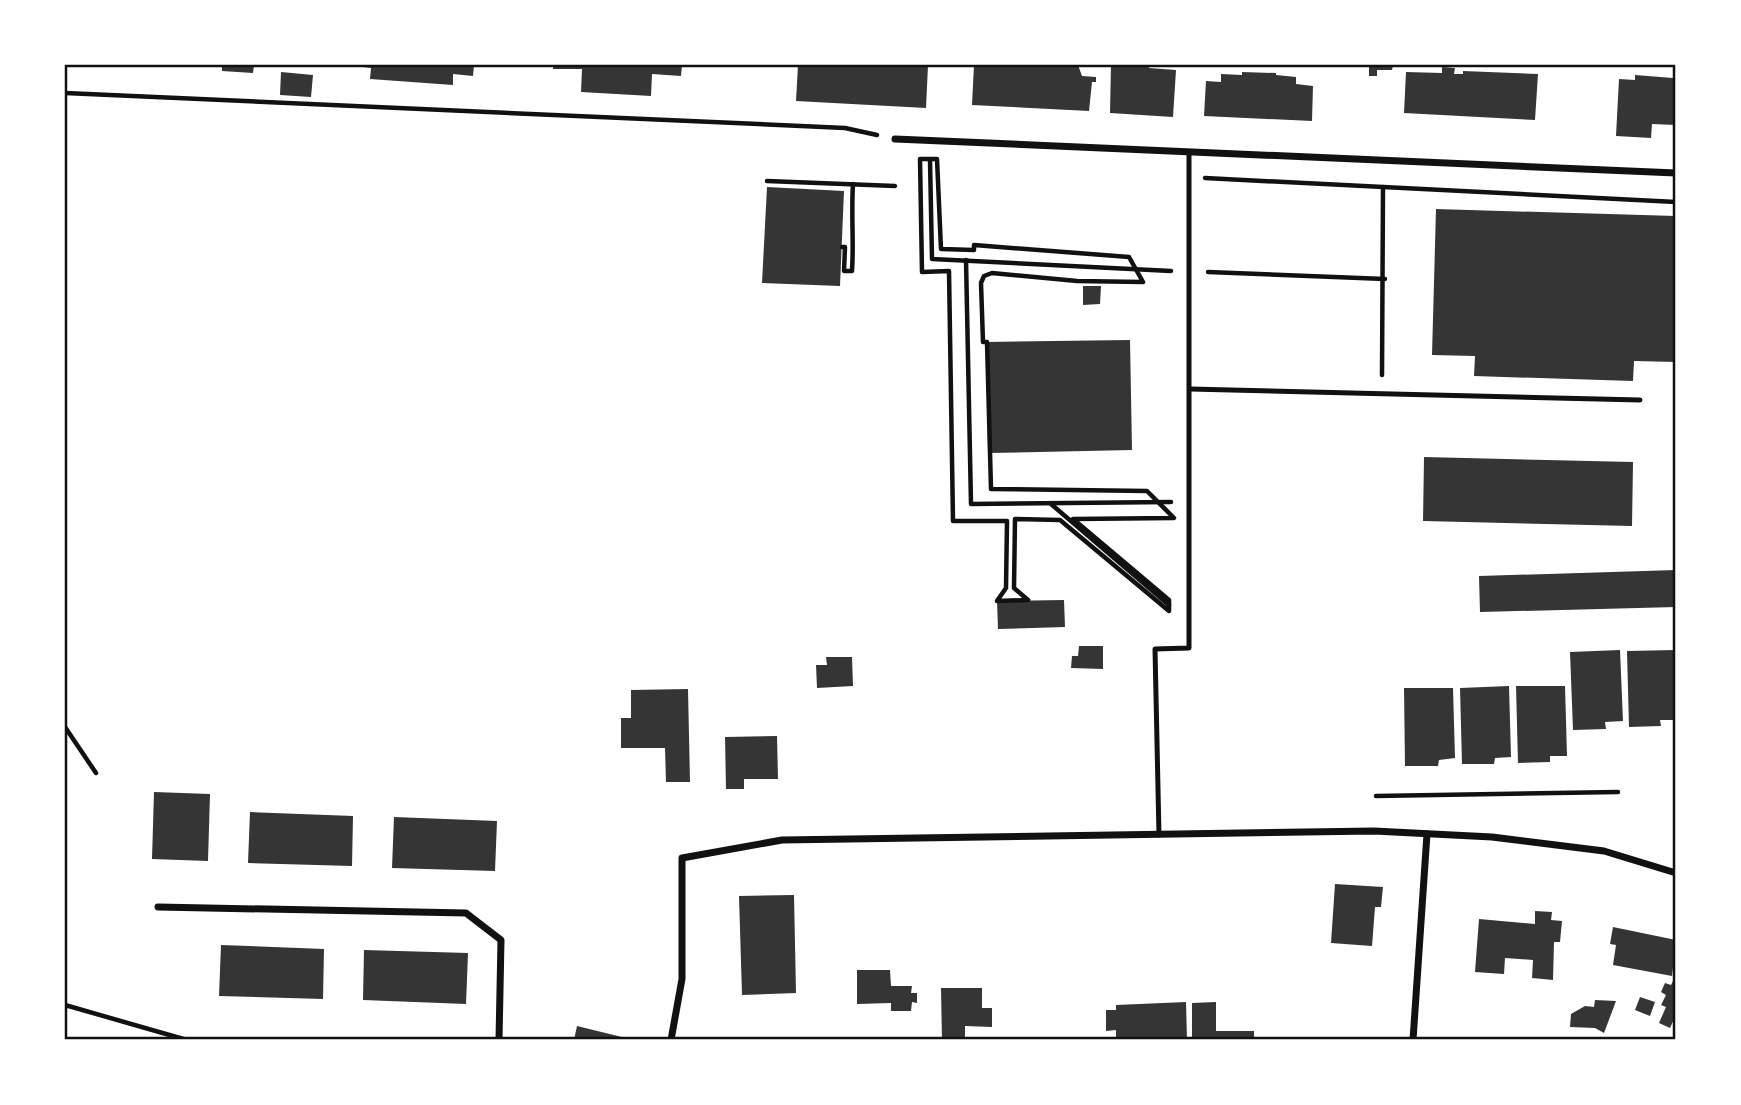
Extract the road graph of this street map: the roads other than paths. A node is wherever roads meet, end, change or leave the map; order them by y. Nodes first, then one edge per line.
1 (895, 139) road end
2 (1189, 153) junction
3 (1676, 173) edge
4 (1190, 389) junction
5 (1640, 400) dead end
6 (1427, 834) junction
7 (1159, 835) junction
8 (1676, 873) edge
9 (158, 907) dead end
10 (499, 1040) edge
11 (671, 1040) edge
12 (1413, 1040) edge

1 - 2 street
2 - 3 street
2 - 4 lane
4 - 5 lane
4 - 7 lane
6 - 7 street
6 - 8 street
6 - 12 street
7 - 11 street
9 - 10 street

